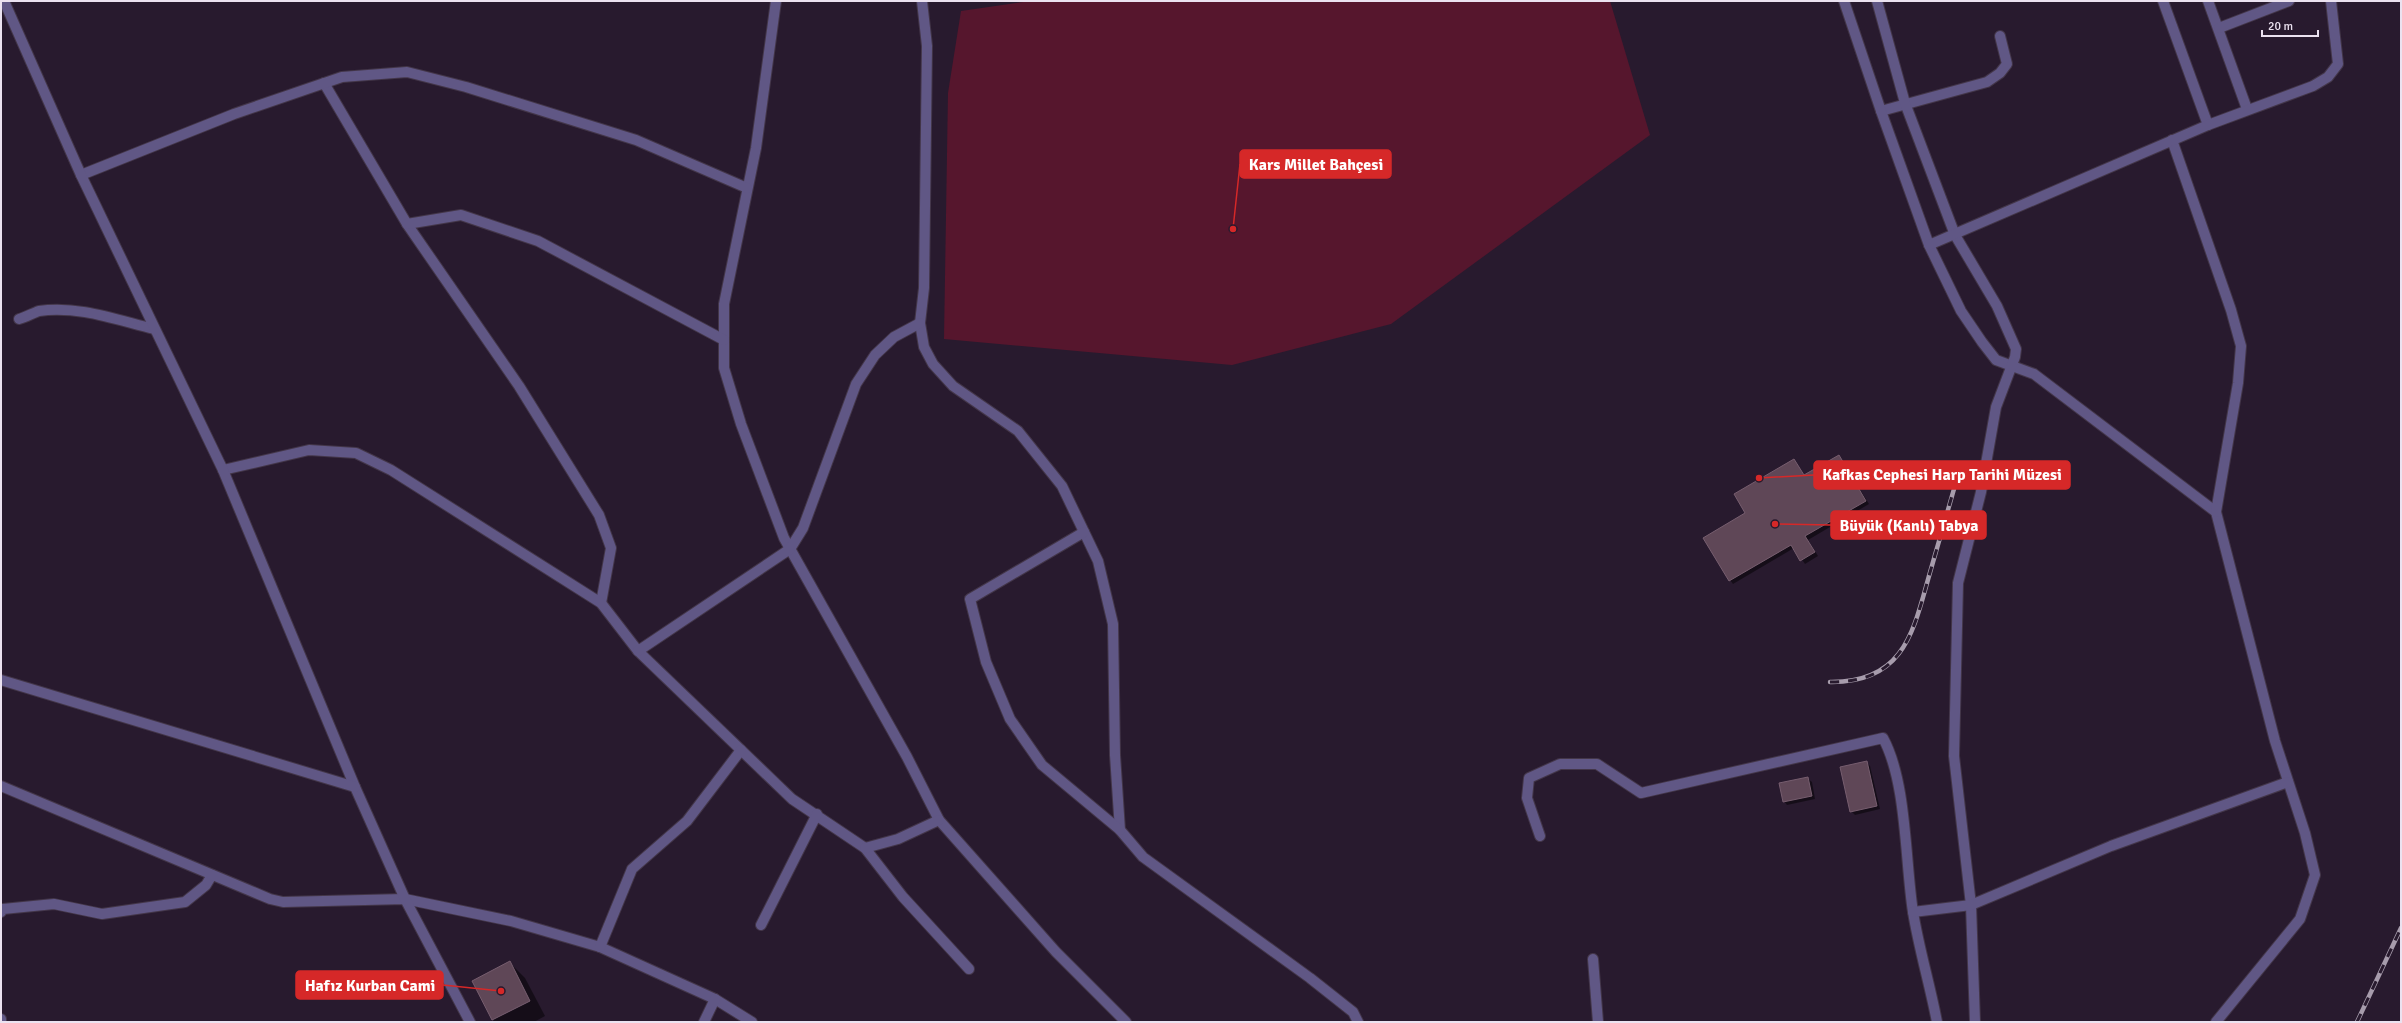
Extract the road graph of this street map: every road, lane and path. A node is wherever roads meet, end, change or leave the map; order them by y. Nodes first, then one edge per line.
1 (4, 1) edge
2 (776, 1) edge
3 (922, 1) edge
4 (1844, 1) edge
5 (1877, 1) edge
6 (2163, 1) edge
7 (2208, 1) edge
8 (2289, 1) edge
9 (2331, 1) edge
10 (2219, 28) junction
11 (2000, 36) dead end
12 (324, 83) junction
13 (1905, 103) junction
14 (2247, 109) junction
15 (1881, 111) junction
16 (2208, 125) junction
17 (2172, 140) junction
18 (81, 175) junction
19 (747, 188) junction
20 (406, 224) junction
21 (1956, 235) junction
22 (1929, 245) junction
23 (19, 319) dead end
24 (920, 323) junction
25 (154, 329) junction
26 (724, 340) junction
27 (2011, 366) junction
28 (223, 470) junction
29 (2216, 512) junction
30 (1084, 532) junction
31 (790, 549) junction
32 (601, 603) junction
33 (638, 651) junction
34 (1, 680) edge
35 (741, 750) junction
36 (2288, 782) junction
37 (1, 786) edge
38 (355, 787) junction
39 (817, 814) junction
40 (939, 820) junction
41 (1120, 830) junction
42 (1540, 836) dead end
43 (865, 848) junction
44 (212, 875) junction
45 (406, 899) junction
46 (1971, 905) junction
47 (1, 912) edge
48 (1913, 912) junction
49 (761, 925) dead end
50 (600, 947) junction
51 (1593, 959) dead end
52 (969, 969) dead end
53 (715, 999) junction
54 (1, 1019) edge
55 (1, 1022) edge
56 (470, 1022) edge
57 (704, 1022) edge
58 (752, 1022) edge
59 (1126, 1022) edge
60 (1358, 1022) edge
61 (1598, 1022) edge
62 (1937, 1022) edge
63 (1975, 1022) edge
64 (2216, 1022) edge

1 - 18 street
2 - 19 street
3 - 24 street
4 - 15 street
5 - 13 street
6 - 16 street
7 - 10 street
8 - 10 street
9 - 14 street
10 - 14 street
11 - 13 street
12 - 18 street
12 - 19 street
12 - 20 street
13 - 15 street
13 - 21 street
14 - 16 street
15 - 22 street
16 - 17 street
17 - 21 street
17 - 29 street
18 - 25 street
19 - 26 street
20 - 26 street
20 - 32 street
21 - 22 street
21 - 27 street
22 - 27 street
23 - 25 street
24 - 30 street
24 - 31 street
25 - 28 street
26 - 31 street
27 - 29 street
27 - 46 street
28 - 32 street
28 - 38 street
29 - 36 street
30 - 41 street
30 - 41 street
31 - 33 street
31 - 40 street
32 - 33 street
33 - 35 street
34 - 38 street
35 - 39 street
35 - 50 street
36 - 46 street
36 - 64 street
37 - 44 street
38 - 45 street
39 - 43 street
39 - 49 street
40 - 43 street
40 - 59 street
41 - 60 street
42 - 48 street
43 - 52 street
44 - 45 street
44 - 47 street
45 - 50 street
45 - 56 street
46 - 48 street
46 - 63 street
48 - 62 street
50 - 53 street
51 - 61 street
53 - 57 street
53 - 58 street
54 - 55 street

